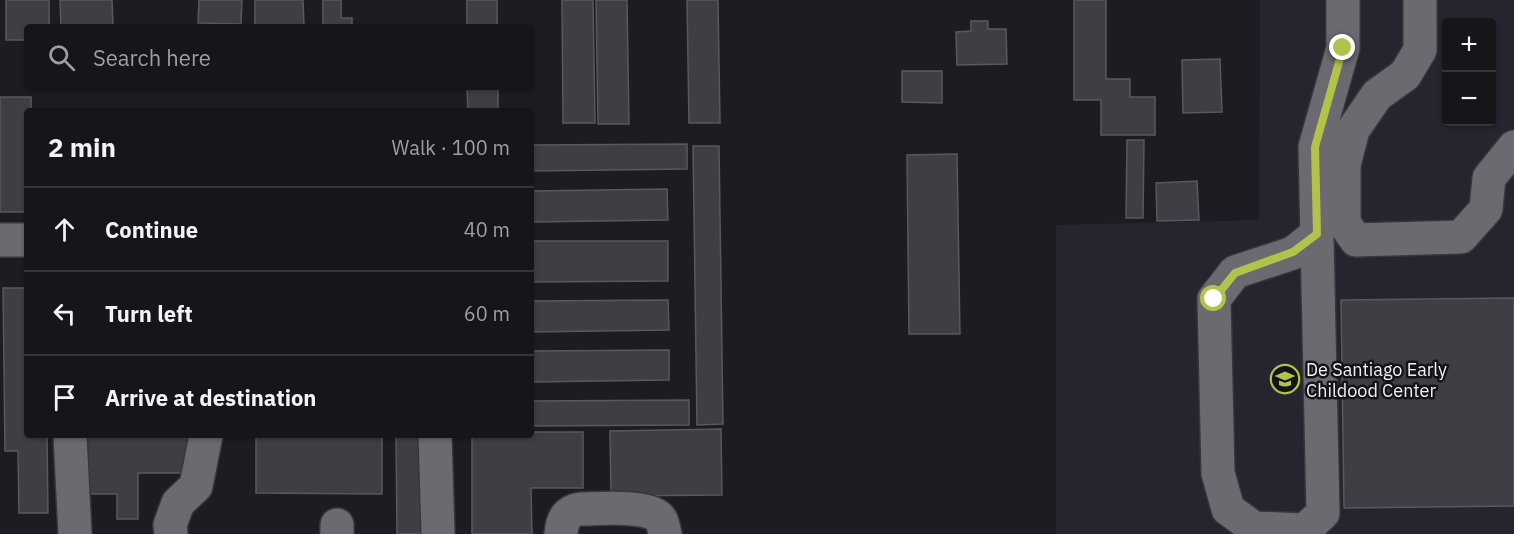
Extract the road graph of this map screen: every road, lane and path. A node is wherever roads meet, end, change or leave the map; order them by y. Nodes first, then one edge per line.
1 (1343, 0) edge
2 (1420, 0) edge
3 (1514, 147) edge
4 (1317, 234) junction
5 (0, 240) edge
6 (24, 240) edge
7 (70, 438) edge
8 (205, 438) edge
9 (435, 438) edge
10 (75, 534) edge
11 (171, 534) edge
12 (438, 534) edge
13 (561, 534) edge
14 (664, 534) edge

1 - 4 street
2 - 3 street
4 - 4 street
5 - 6 street
7 - 10 street
8 - 11 street
9 - 12 street
13 - 14 street

